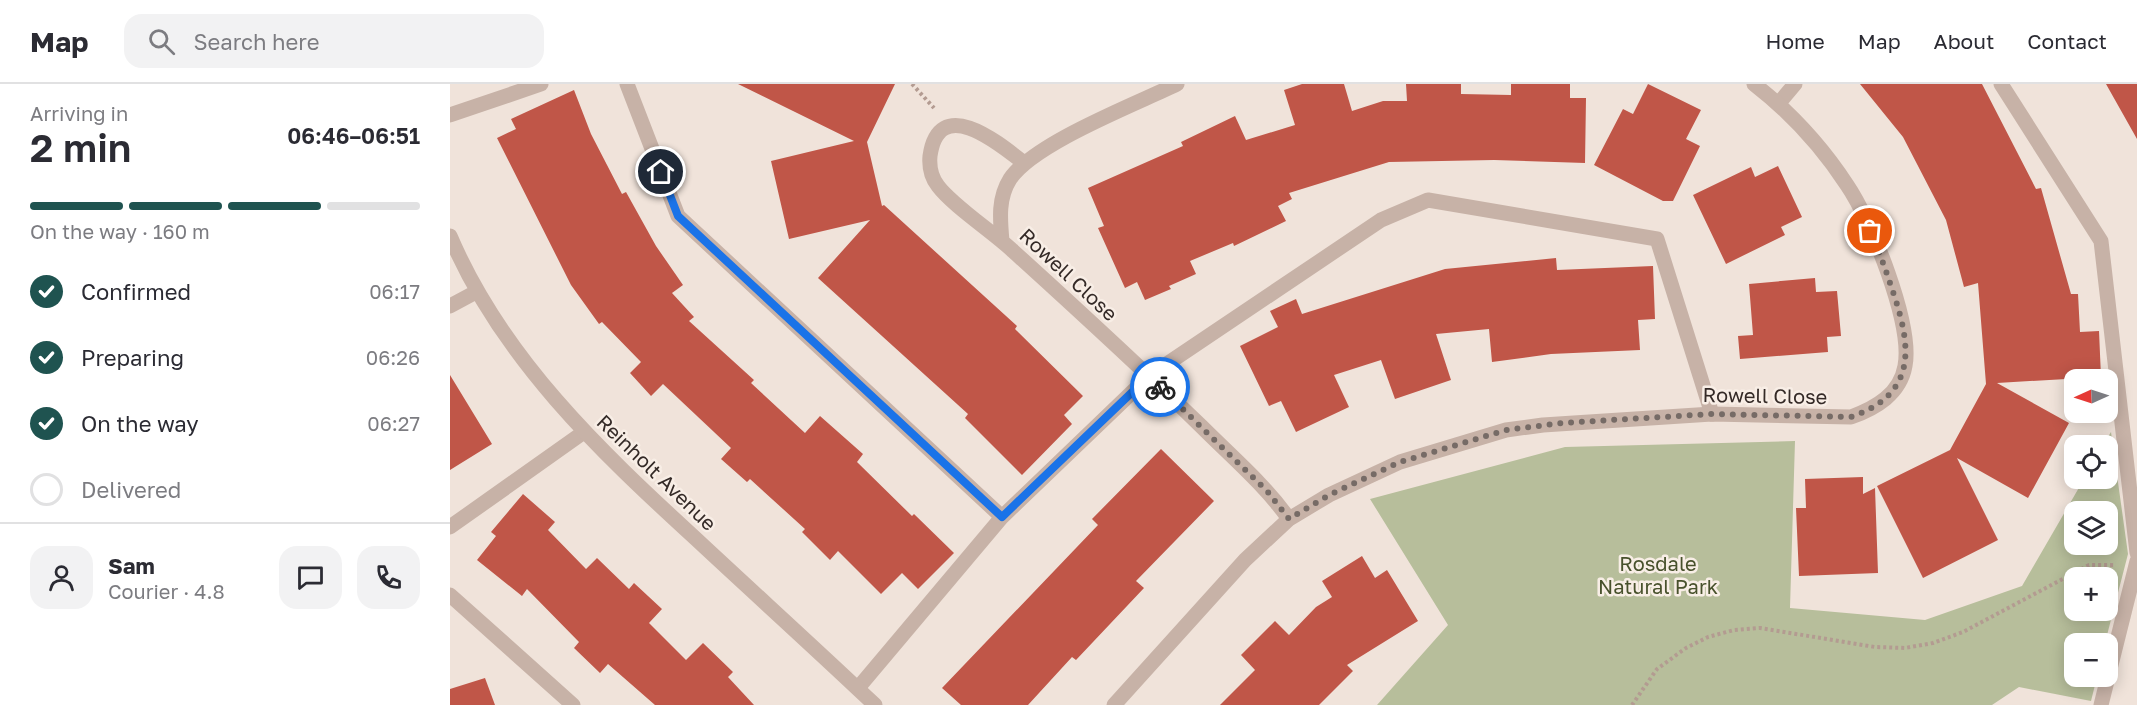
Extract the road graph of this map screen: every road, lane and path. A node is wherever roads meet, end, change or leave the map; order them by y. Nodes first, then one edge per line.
1 (541, 84) edge
2 (627, 84) edge
3 (912, 84) edge
4 (1177, 84) edge
5 (1754, 84) edge
6 (1795, 84) edge
7 (2001, 84) edge
8 (1779, 103) junction
9 (450, 115) edge
10 (951, 127) junction
11 (1024, 163) junction
12 (450, 236) edge
13 (1002, 241) junction
14 (477, 292) junction
15 (450, 306) edge
16 (1149, 376) junction
17 (1712, 414) junction
18 (584, 432) junction
19 (1002, 517) junction
20 (1289, 519) junction
21 (450, 527) edge
22 (2137, 553) edge
23 (2137, 561) edge
24 (2120, 564) dead end
25 (450, 595) edge
26 (858, 688) junction
27 (573, 705) edge
28 (875, 705) edge
29 (1114, 705) edge
30 (1632, 705) edge
31 (2101, 705) edge

1 - 9 street
2 - 19 street
3 - 10 path
4 - 11 street, Rowell Close
5 - 8 street, Rowell Close
6 - 8 street
7 - 22 street
8 - 17 street, Rowell Close
10 - 11 street
10 - 13 street
11 - 13 street, Rowell Close
12 - 14 street, Reinholt Avenue
13 - 16 street, Rowell Close
14 - 15 street
14 - 18 street, Reinholt Avenue
16 - 17 street
16 - 19 street
16 - 20 street, Rowell Close
17 - 20 street, Rowell Close
18 - 21 street
18 - 26 street, Reinholt Avenue
19 - 26 street
20 - 29 street, Rowell Close
23 - 31 street
24 - 30 path
25 - 27 street
26 - 28 street, Reinholt Avenue

